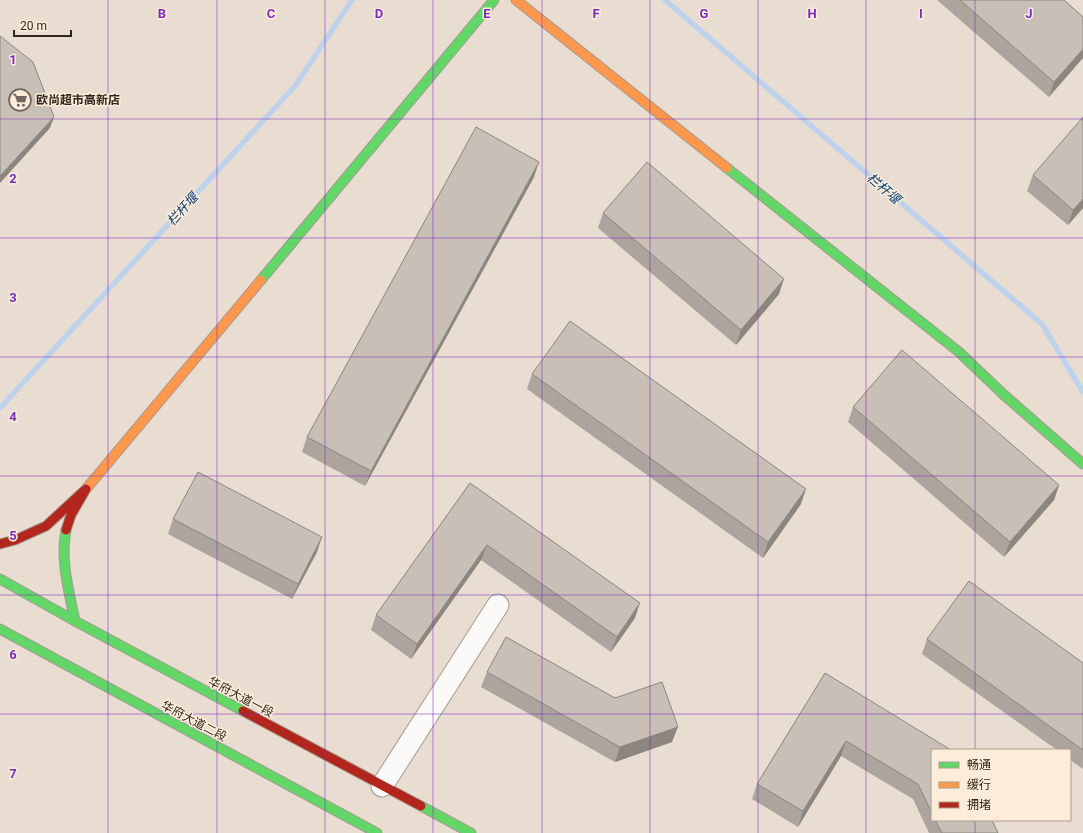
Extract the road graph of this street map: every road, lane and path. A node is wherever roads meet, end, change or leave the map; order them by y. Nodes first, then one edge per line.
1 (494, 0) edge
2 (516, 0) edge
3 (1083, 464) edge
4 (86, 490) junction
5 (0, 544) edge
6 (0, 579) edge
7 (498, 605) dead end
8 (75, 621) junction
9 (0, 629) edge
10 (382, 786) junction
11 (355, 828) edge
12 (377, 833) edge
13 (471, 833) edge

1 - 4 street
2 - 3 street
4 - 5 street
4 - 8 street
6 - 8 street, 华府大道一段
7 - 10 street
8 - 10 street, 华府大道一段
9 - 11 street, 华府大道二段
10 - 13 street, 华府大道一段
11 - 12 street, 华府大道二段

